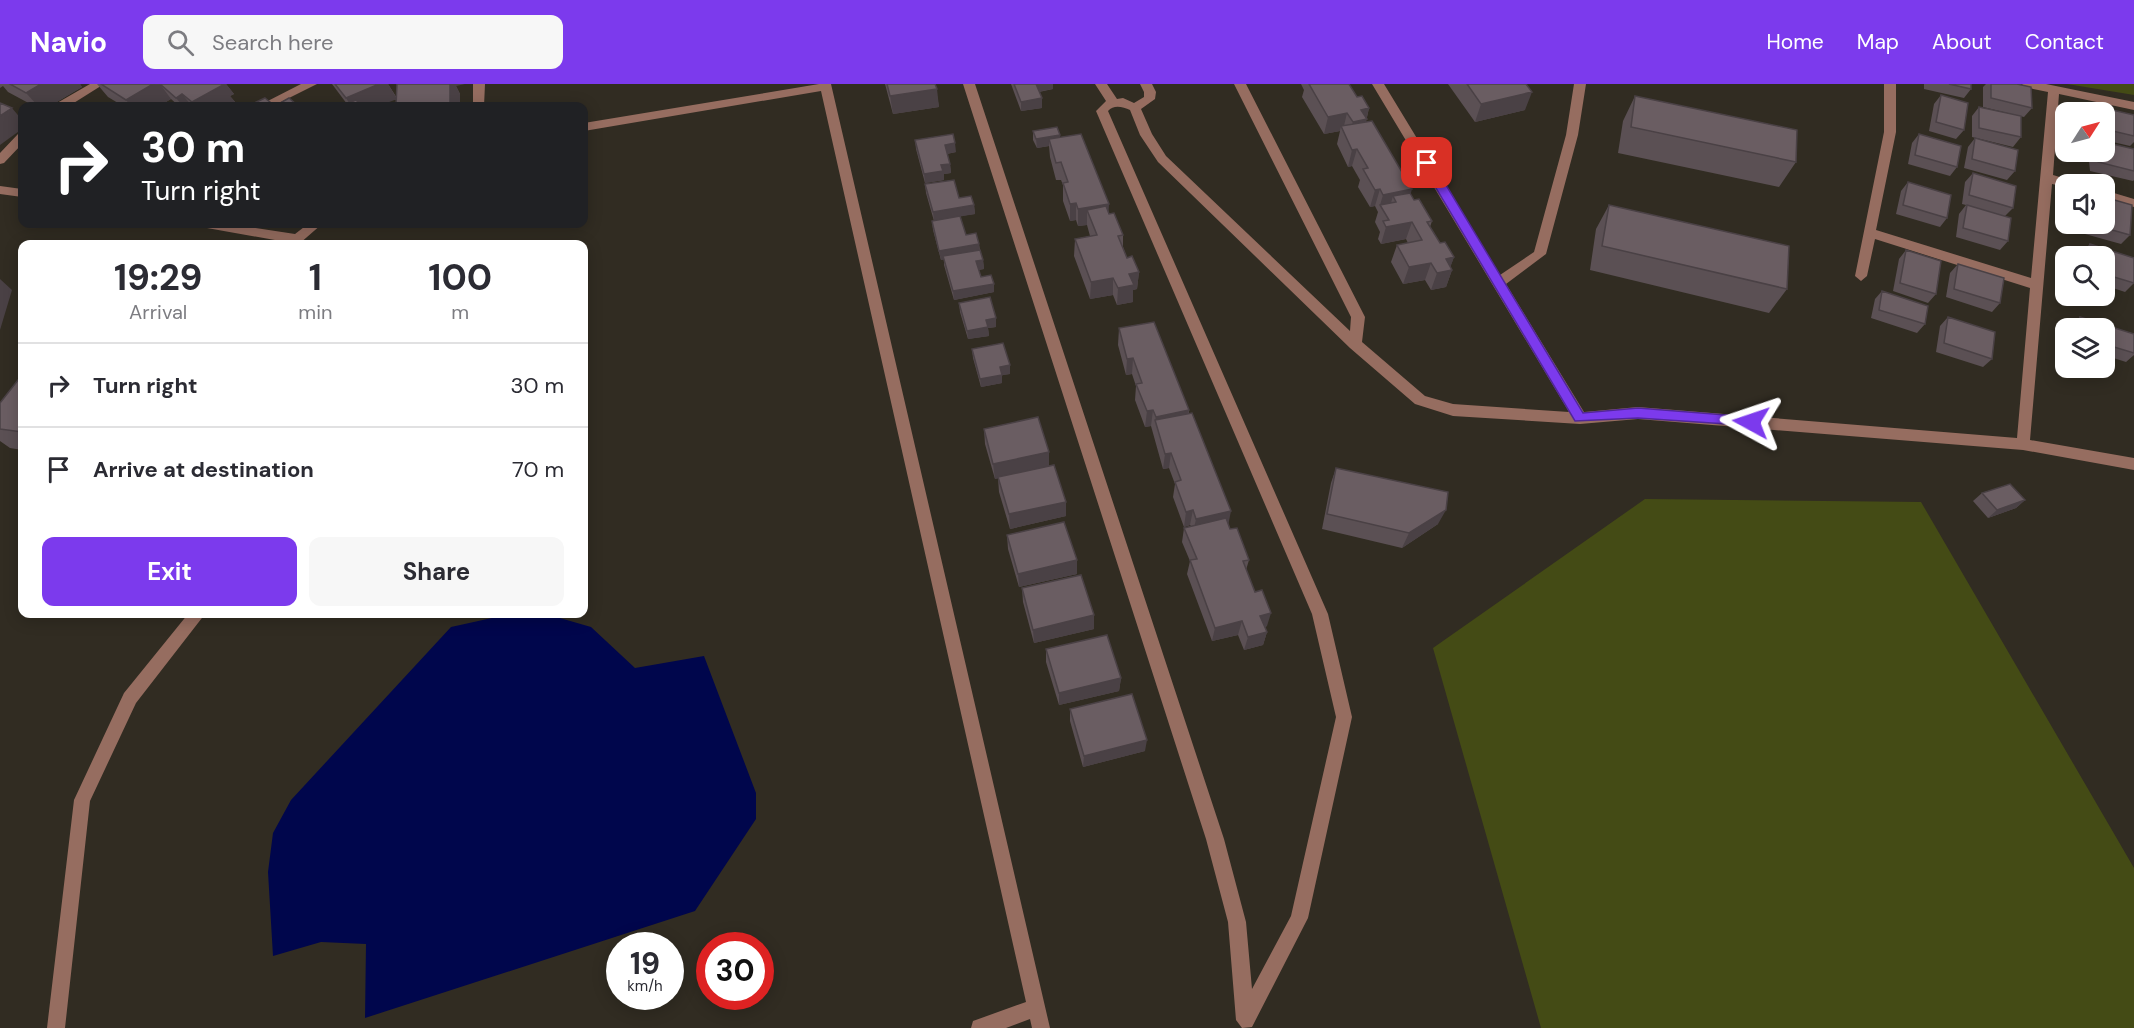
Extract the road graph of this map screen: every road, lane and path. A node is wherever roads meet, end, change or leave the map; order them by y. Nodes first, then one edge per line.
1 (98, 84) edge
2 (311, 84) edge
3 (478, 84) edge
4 (969, 84) edge
5 (1101, 84) edge
6 (1146, 84) edge
7 (1240, 84) edge
8 (1378, 84) edge
9 (1580, 84) edge
10 (1890, 84) edge
11 (2028, 84) edge
12 (825, 86) edge
13 (2055, 91) junction
14 (68, 102) edge
15 (273, 102) edge
16 (479, 102) edge
17 (1113, 103) junction
18 (2134, 106) edge
19 (1135, 108) junction
20 (588, 126) edge
21 (18, 141) edge
22 (0, 160) edge
23 (2047, 178) junction
24 (2055, 180) edge
25 (0, 190) edge
26 (18, 192) edge
27 (2115, 197) edge
28 (2134, 202) edge
29 (226, 228) edge
30 (311, 228) edge
31 (1870, 233) junction
32 (283, 240) edge
33 (296, 240) edge
34 (1862, 276) dead end
35 (1500, 282) junction
36 (2037, 285) junction
37 (1355, 344) junction
38 (1580, 418) junction
39 (2023, 444) junction
40 (2134, 464) edge
41 (194, 618) edge
42 (1036, 1008) junction
43 (56, 1028) edge
44 (980, 1028) edge
45 (1041, 1028) edge

1 - 14 street
2 - 15 street
3 - 16 street
4 - 17 street
5 - 17 street
6 - 19 street
7 - 37 street
8 - 35 street
9 - 35 street
10 - 31 street
11 - 13 street
12 - 20 street
12 - 42 street
13 - 18 street
13 - 23 street
17 - 19 street
19 - 37 street
21 - 22 street
23 - 24 street
23 - 36 street
25 - 26 street
27 - 28 street
29 - 32 street
30 - 33 street
31 - 34 street
31 - 36 street
35 - 38 street
36 - 39 street
37 - 38 street
38 - 39 street
39 - 40 street
41 - 43 street
42 - 44 street
42 - 45 street

